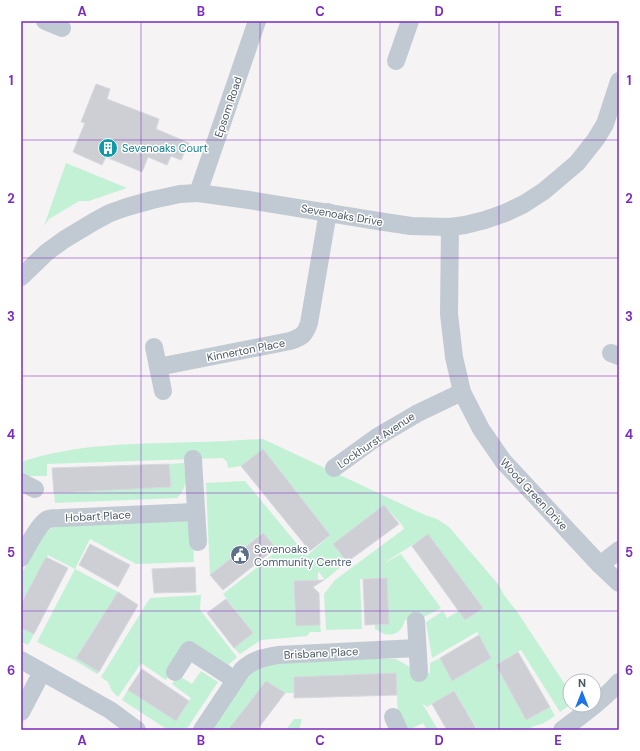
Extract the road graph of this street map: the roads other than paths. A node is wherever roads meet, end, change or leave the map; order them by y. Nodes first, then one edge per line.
1 (45, 21) edge
2 (257, 21) edge
3 (410, 21) edge
4 (62, 28) dead end
5 (396, 61) dead end
6 (619, 81) edge
7 (612, 127) edge
8 (198, 193) junction
9 (328, 212) junction
10 (450, 227) junction
11 (21, 278) edge
12 (154, 347) dead end
13 (158, 367) junction
14 (163, 391) dead end
15 (462, 392) junction
16 (193, 459) dead end
17 (334, 468) dead end
18 (196, 512) junction
19 (26, 534) edge
20 (198, 542) dead end
21 (619, 550) edge
22 (21, 558) edge
23 (600, 565) junction
24 (619, 583) edge
25 (416, 621) dead end
26 (417, 648) junction
27 (21, 660) edge
28 (42, 672) junction
29 (175, 672) dead end
30 (419, 673) dead end
31 (235, 680) junction
32 (619, 682) edge
33 (21, 712) edge
34 (137, 730) edge
35 (202, 730) edge
36 (562, 730) edge

1 - 4 street
2 - 8 street, Epsom Road
3 - 5 street
6 - 7 street, Sevenoaks Drive
7 - 10 street, Sevenoaks Drive
8 - 9 street, Sevenoaks Drive
8 - 11 street, Sevenoaks Drive
9 - 10 street, Sevenoaks Drive
9 - 13 street, Kinnerton Place
10 - 15 street, Wood Green Drive
12 - 13 street
13 - 14 street
15 - 17 street, Lockhurst Avenue
15 - 23 street, Wood Green Drive
16 - 18 street
18 - 19 street, Hobart Place
18 - 20 street
19 - 22 street, Hobart Place
21 - 23 street
23 - 24 street, Wood Green Drive
25 - 26 street
26 - 30 street
26 - 31 street, Brisbane Place
27 - 28 street
28 - 33 street
28 - 34 street
29 - 31 street
31 - 35 street, Brisbane Place
32 - 36 street

